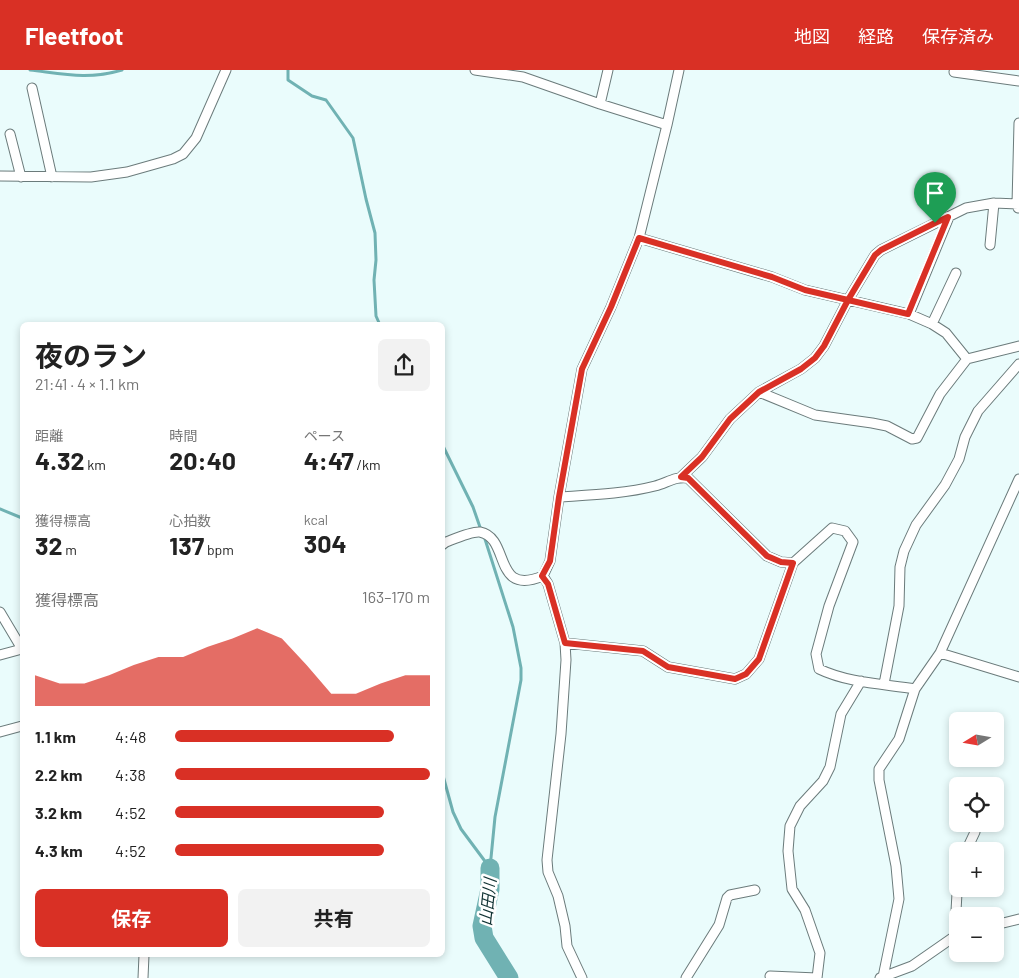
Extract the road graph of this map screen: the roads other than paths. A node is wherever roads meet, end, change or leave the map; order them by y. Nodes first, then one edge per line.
1 (226, 70) edge
2 (475, 70) edge
3 (608, 70) edge
4 (678, 70) edge
5 (954, 72) dead end
6 (1019, 81) edge
7 (32, 88) dead end
8 (600, 104) junction
9 (1019, 123) edge
10 (667, 125) junction
11 (10, 134) dead end
12 (0, 176) edge
13 (21, 177) junction
14 (52, 177) junction
15 (994, 203) junction
16 (1018, 206) edge
17 (948, 217) junction
18 (639, 238) junction
19 (990, 245) dead end
20 (956, 273) dead end
21 (848, 300) junction
22 (908, 314) junction
23 (932, 324) junction
24 (1019, 346) edge
25 (967, 359) junction
26 (1019, 364) edge
27 (759, 392) junction
28 (681, 477) junction
29 (1019, 479) edge
30 (559, 497) junction
31 (445, 543) edge
32 (793, 563) junction
33 (542, 576) junction
34 (0, 612) edge
35 (565, 643) junction
36 (20, 646) edge
37 (20, 650) edge
38 (940, 653) junction
39 (0, 655) edge
40 (1019, 677) edge
41 (861, 681) junction
42 (884, 684) junction
43 (915, 690) junction
44 (20, 727) edge
45 (0, 732) edge
46 (754, 890) dead end
47 (1019, 919) edge
48 (1004, 923) edge
49 (949, 940) edge
50 (144, 957) edge
51 (770, 976) dead end
52 (881, 977) edge
53 (143, 978) edge
54 (582, 978) edge
55 (686, 978) edge
56 (817, 978) edge

1 - 14 street
2 - 8 street
3 - 8 street
4 - 10 street
5 - 6 street
7 - 14 street
8 - 10 street
9 - 16 street
10 - 18 street
11 - 13 street
12 - 13 street
13 - 14 street
15 - 16 street
15 - 17 street
15 - 19 street
17 - 21 street
17 - 22 street
18 - 21 street
18 - 30 street
20 - 23 street
21 - 22 street
21 - 27 street
22 - 23 street
23 - 25 street
24 - 25 street
25 - 27 street
26 - 42 street
27 - 28 street
28 - 30 street
28 - 32 street
29 - 38 street
30 - 33 street
31 - 33 street
32 - 35 street
32 - 41 street
33 - 35 street
34 - 36 street
35 - 54 street
37 - 39 street
38 - 40 street
38 - 43 street
41 - 42 street
41 - 56 street
42 - 43 street
43 - 52 street
44 - 45 street
46 - 55 street
47 - 48 street
49 - 52 street
50 - 53 street
51 - 56 street

